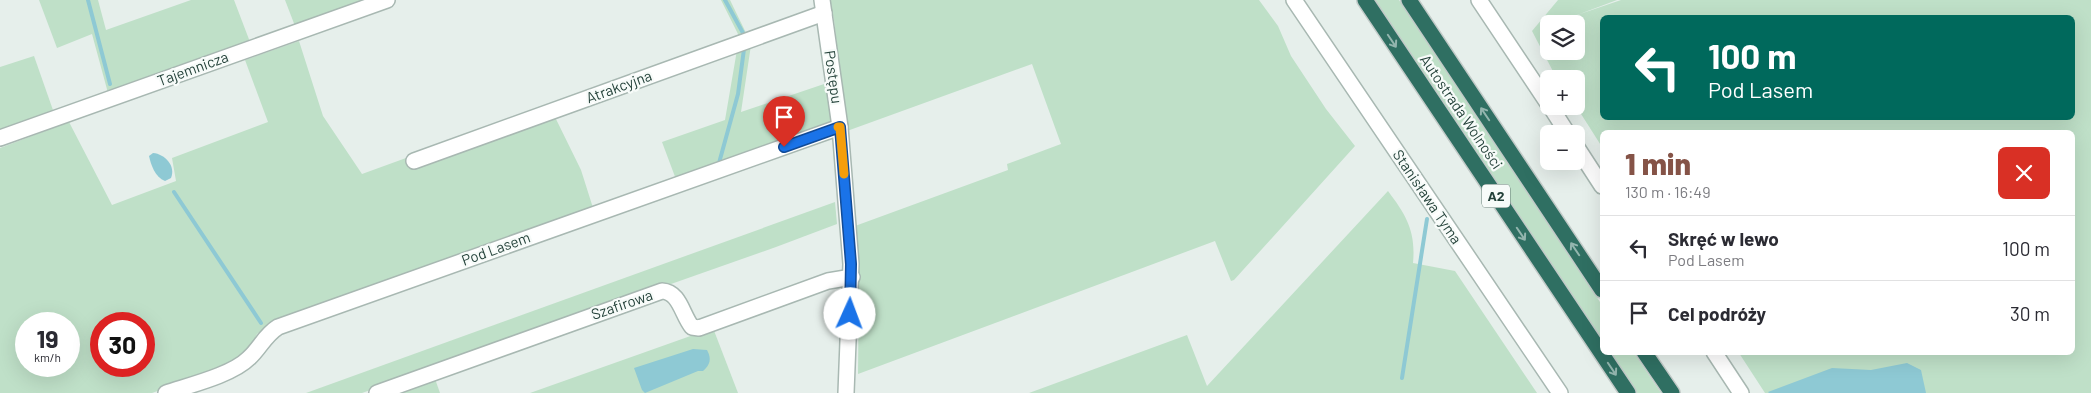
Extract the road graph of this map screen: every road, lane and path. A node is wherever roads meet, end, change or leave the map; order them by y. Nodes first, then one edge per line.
1 (387, 0) edge
2 (1294, 0) edge
3 (1365, 0) edge
4 (1409, 0) edge
5 (1479, 0) edge
6 (823, 7) edge
7 (1540, 92) edge
8 (840, 127) junction
9 (0, 138) edge
10 (1585, 160) edge
11 (414, 161) dead end
12 (1600, 183) edge
13 (852, 277) junction
14 (1600, 287) edge
15 (1600, 351) edge
16 (1603, 355) edge
17 (1646, 355) edge
18 (1716, 355) edge
19 (166, 393) edge
20 (377, 393) edge
21 (846, 393) edge
22 (1560, 393) edge
23 (1628, 393) edge
24 (1672, 393) edge
25 (1741, 393) edge

1 - 9 street, Tajemnicza
2 - 22 street, Stanisława Tyma
3 -> 15 highway, Autostrada Wolności / A2
14 -> 4 highway, Autostrada Wolności / A2
5 - 7 street
6 - 8 street, Postępu
6 - 11 street, Atrakcyjna
8 - 13 street, Postępu
8 - 19 street, Pod Lasem
10 - 12 street
13 - 20 street, Szafirowa
13 - 21 street, Postępu
16 -> 23 highway, Autostrada Wolności / A2
17 - 24 highway
18 - 25 street

